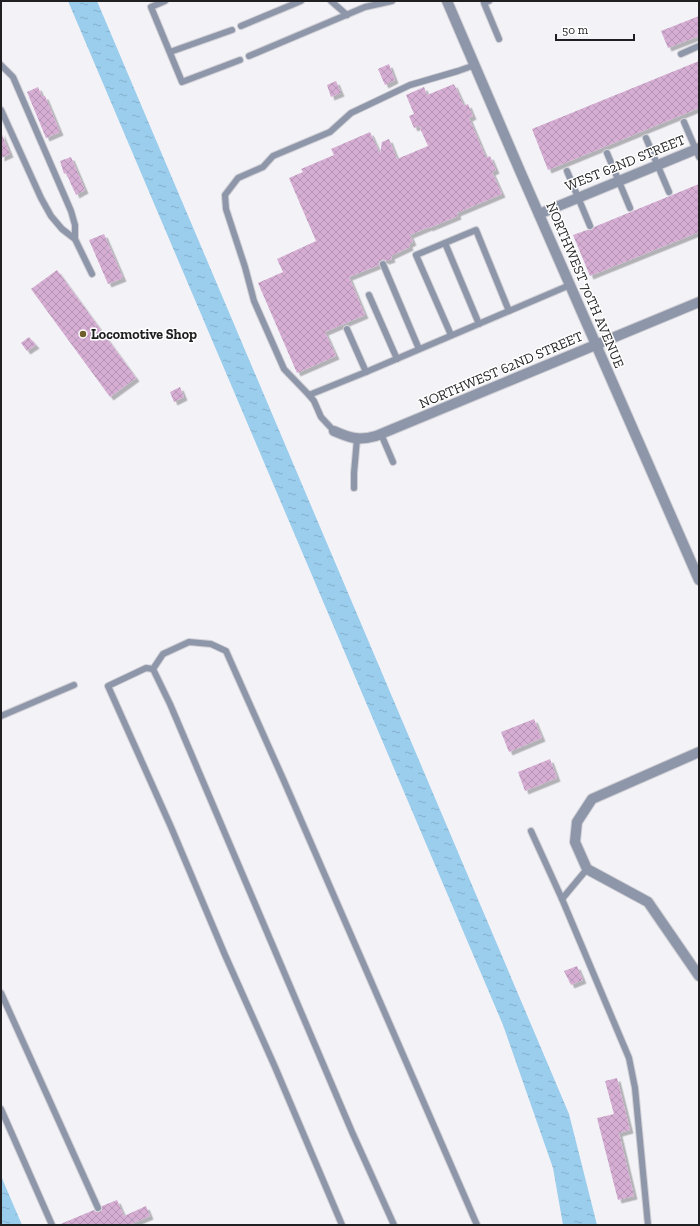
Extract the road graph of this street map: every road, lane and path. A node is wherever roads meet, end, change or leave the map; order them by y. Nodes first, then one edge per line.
1 (165, 1) edge
2 (300, 1) edge
3 (331, 1) edge
4 (392, 1) edge
5 (447, 1) edge
6 (489, 1) edge
7 (150, 4) edge
8 (347, 15) junction
9 (241, 26) dead end
10 (232, 30) dead end
11 (499, 39) dead end
12 (699, 46) edge
13 (170, 52) junction
14 (682, 54) dead end
15 (250, 56) dead end
16 (240, 60) dead end
17 (1, 65) edge
18 (475, 65) junction
19 (1, 110) edge
20 (684, 122) dead end
21 (646, 138) dead end
22 (698, 152) edge
23 (607, 153) dead end
24 (658, 165) junction
25 (567, 171) dead end
26 (619, 181) junction
27 (669, 192) dead end
28 (578, 198) junction
29 (630, 208) dead end
30 (539, 214) junction
31 (590, 226) dead end
32 (75, 239) junction
33 (445, 243) junction
34 (383, 264) dead end
35 (92, 274) dead end
36 (570, 285) junction
37 (369, 295) dead end
38 (699, 302) edge
39 (509, 311) junction
40 (479, 324) junction
41 (347, 329) dead end
42 (451, 335) junction
43 (596, 345) junction
44 (420, 349) junction
45 (397, 359) junction
46 (366, 372) junction
47 (309, 395) junction
48 (334, 431) joint
49 (381, 434) junction
50 (357, 439) junction
51 (393, 462) dead end
52 (354, 488) dead end
53 (699, 580) edge
54 (153, 668) junction
55 (74, 685) dead end
56 (1, 716) edge
57 (699, 752) edge
58 (531, 831) dead end
59 (587, 869) junction
60 (562, 899) junction
61 (699, 976) edge
62 (1, 994) edge
63 (1, 1109) edge
64 (98, 1208) dead end
65 (52, 1225) edge
66 (342, 1225) edge
67 (394, 1225) edge
68 (476, 1225) edge
69 (648, 1225) edge

1 - 7 lane
2 - 9 lane
3 - 8 lane
4 - 8 lane
5 - 18 street, NORTHWEST 70TH AVENUE
6 - 11 lane
7 - 13 lane
8 - 15 lane
10 - 13 lane
12 - 14 lane
13 - 16 lane
17 - 32 lane
18 - 30 street, NORTHWEST 70TH AVENUE
18 - 47 lane
19 - 32 lane
20 - 22 lane
21 - 24 lane
22 - 24 street, WEST 62ND STREET
23 - 26 lane
24 - 26 street, WEST 62ND STREET
24 - 27 lane
25 - 28 lane
26 - 28 street, WEST 62ND STREET
26 - 29 lane
28 - 30 street, WEST 62ND STREET
28 - 31 lane
30 - 36 street, NORTHWEST 70TH AVENUE
32 - 35 lane
33 - 39 lane
33 - 40 lane
33 - 42 lane
34 - 44 lane
36 - 39 lane
36 - 43 street, NORTHWEST 70TH AVENUE
37 - 45 lane
38 - 43 street, NORTHWEST 62ND STREET
39 - 40 lane
40 - 42 lane
41 - 46 lane
42 - 44 lane
43 - 49 street, NORTHWEST 62ND STREET
43 - 53 street, NORTHWEST 70TH AVENUE
44 - 45 lane
45 - 46 lane
46 - 47 lane
47 - 48 lane
48 - 50 street, NORTHWEST 62ND STREET
49 - 50 street, NORTHWEST 62ND STREET
49 - 51 lane
50 - 52 lane
54 - 66 lane
54 - 67 lane
54 - 68 lane
55 - 56 lane
57 - 59 street
58 - 60 lane
59 - 60 lane
59 - 61 street
60 - 69 lane
62 - 64 lane
63 - 65 lane

